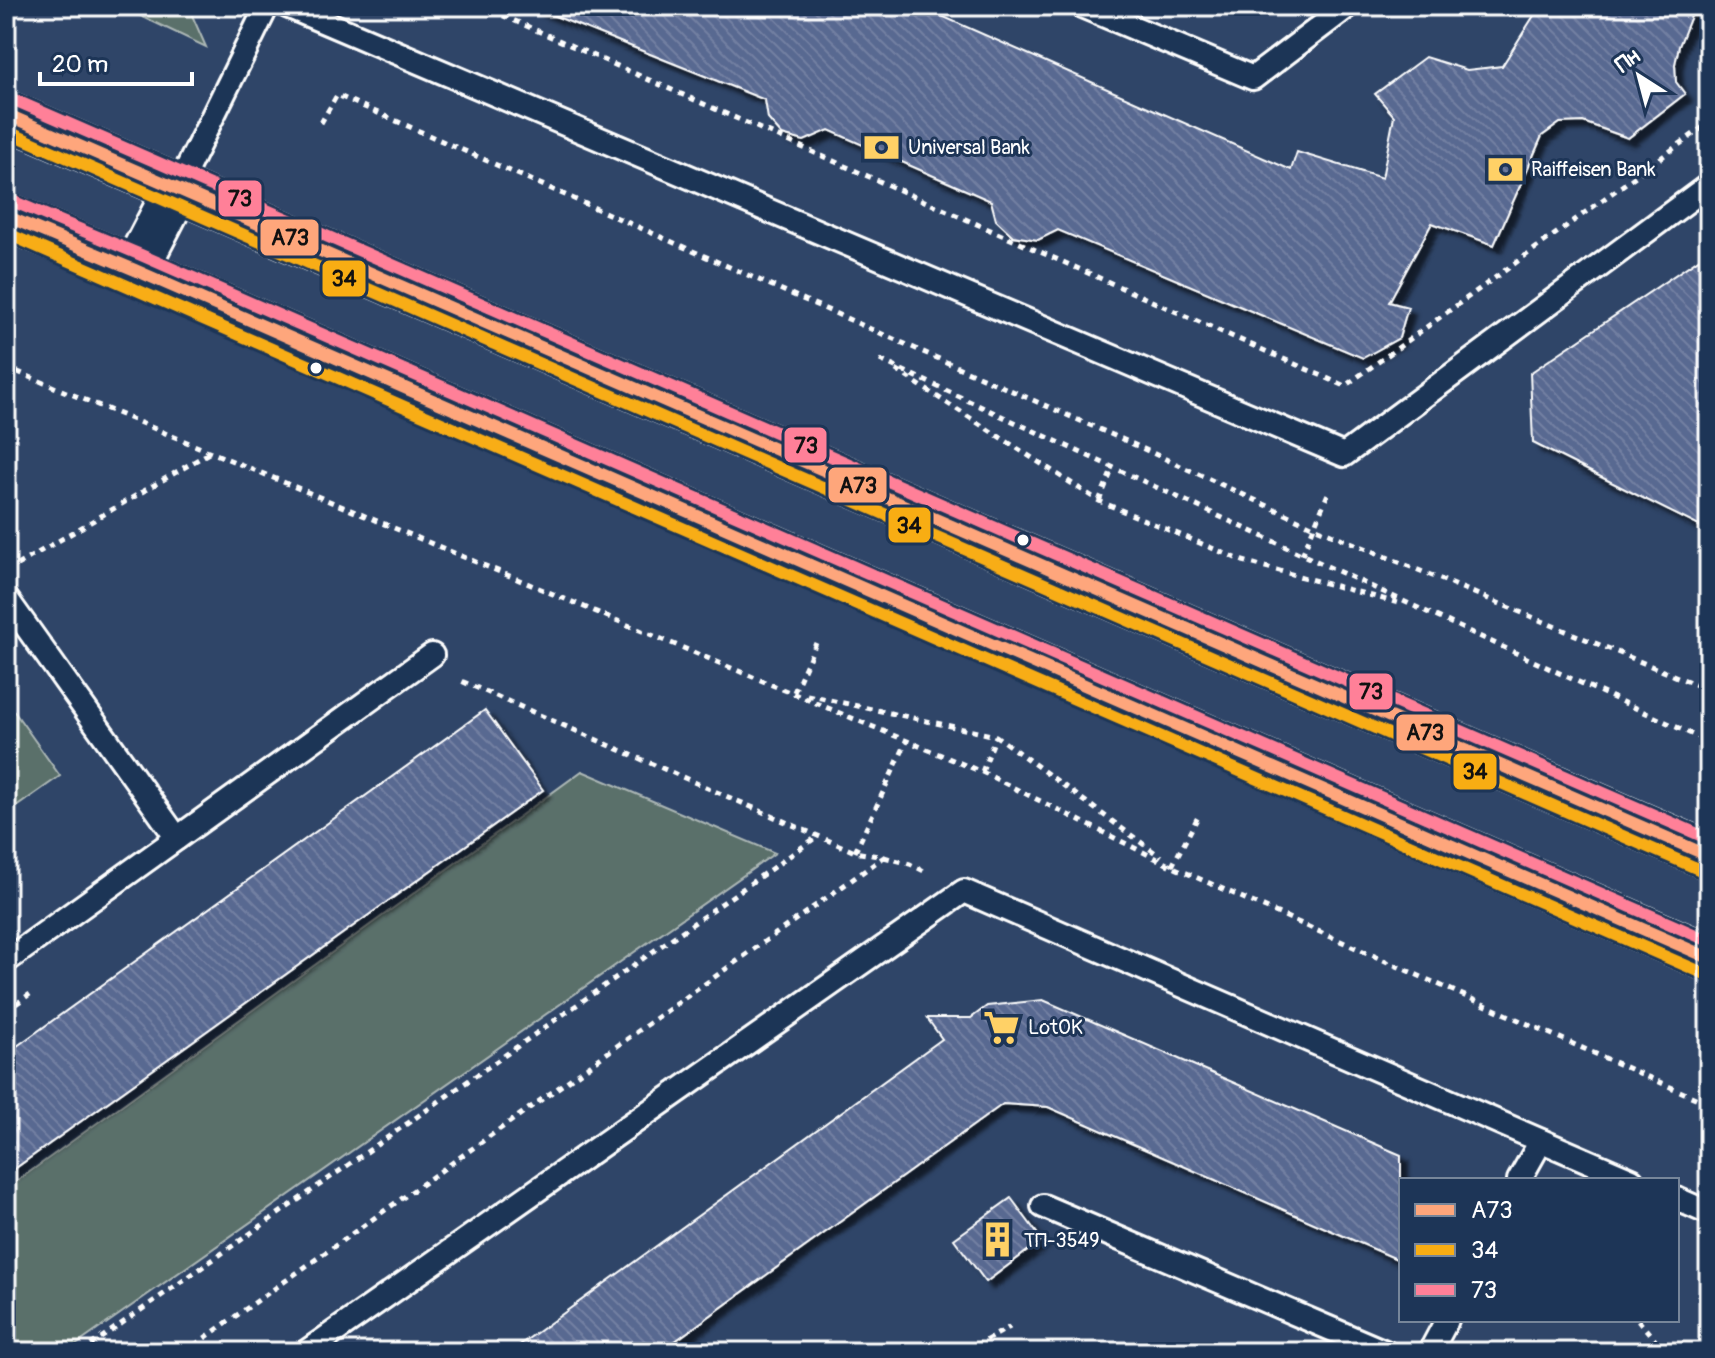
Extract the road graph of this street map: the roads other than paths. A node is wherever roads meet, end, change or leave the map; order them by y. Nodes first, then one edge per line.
1 (267, 6) edge
2 (287, 6) edge
3 (1082, 6) edge
4 (1348, 6) edge
5 (6, 114) edge
6 (1709, 185) edge
7 (177, 189) junction
8 (6, 216) edge
9 (135, 270) junction
10 (6, 598) edge
11 (432, 655) dead end
12 (177, 838) junction
13 (1709, 856) edge
14 (1709, 958) edge
15 (6, 961) edge
16 (1541, 1141) junction
17 (1520, 1178) edge
18 (1627, 1178) edge
19 (1679, 1200) edge
20 (1043, 1206) dead end
21 (1709, 1213) edge
22 (1446, 1322) edge
23 (306, 1352) edge
24 (1385, 1352) edge
25 (1430, 1352) edge

1 - 7 lane
2 - 6 lane
3 - 4 lane
5 - 7 main road
7 - 9 main road
7 - 13 main road
8 - 9 main road
9 - 14 main road
10 - 12 lane
11 - 12 lane
12 - 15 lane
16 - 17 lane
16 - 18 lane
16 - 23 lane
19 - 21 lane
20 - 24 lane
22 - 25 lane

